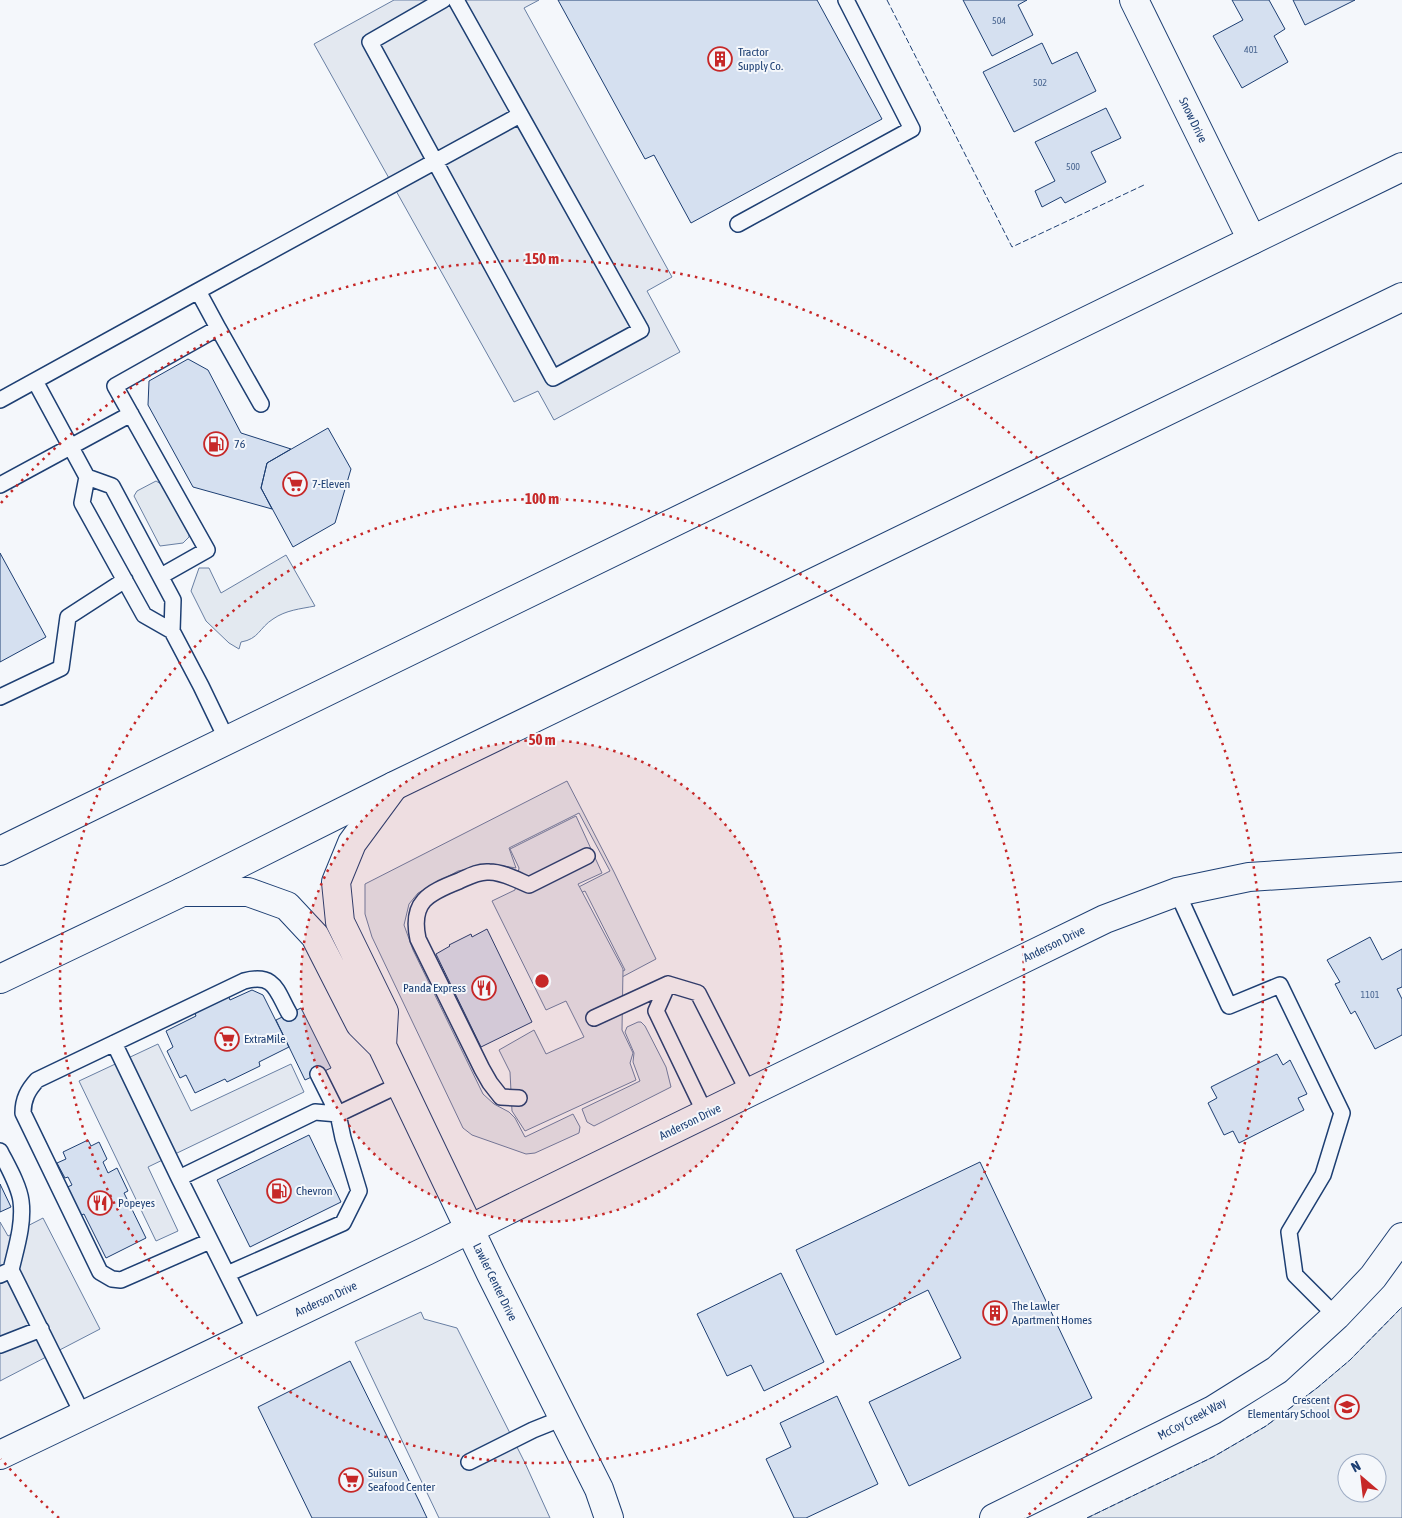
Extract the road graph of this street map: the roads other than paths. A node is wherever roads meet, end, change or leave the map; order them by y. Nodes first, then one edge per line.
1 (443, 0) edge
2 (456, 0) edge
3 (846, 0) edge
4 (1134, 0) edge
5 (520, 115) junction
6 (435, 161) junction
7 (1402, 167) edge
8 (738, 224) dead end
9 (1252, 240) junction
10 (198, 291) junction
11 (1402, 297) edge
12 (218, 328) junction
13 (35, 380) junction
14 (0, 400) edge
15 (261, 404) dead end
16 (131, 414) junction
17 (71, 446) junction
18 (87, 477) junction
19 (0, 484) edge
20 (161, 576) junction
21 (125, 580) junction
22 (172, 631) junction
23 (0, 697) edge
24 (227, 740) junction
25 (394, 786) junction
26 (0, 851) edge
27 (587, 856) dead end
28 (1402, 868) edge
29 (182, 892) junction
30 (1177, 892) junction
31 (0, 979) edge
32 (668, 984) junction
33 (289, 1013) dead end
34 (594, 1018) dead end
35 (114, 1043) junction
36 (382, 1046) junction
37 (318, 1074) dead end
38 (400, 1084) junction
39 (749, 1093) junction
40 (518, 1098) dead end
41 (338, 1114) junction
42 (706, 1114) junction
43 (0, 1151) edge
44 (179, 1178) junction
45 (469, 1230) junction
46 (1402, 1238) edge
47 (210, 1240) junction
48 (6, 1272) edge
49 (227, 1274) junction
50 (1336, 1316) junction
51 (41, 1329) junction
52 (256, 1332) junction
53 (0, 1345) edge
54 (83, 1415) junction
55 (563, 1418) junction
56 (0, 1455) edge
57 (469, 1462) dead end
58 (609, 1518) edge
59 (994, 1518) edge

1 - 6 lane
2 - 5 lane
3 - 8 lane
4 - 9 main road, Snow Drive
5 - 6 lane
5 - 6 lane
6 - 10 lane
7 - 9 main road
9 - 24 main road
10 - 12 lane
10 - 13 lane
11 - 25 main road
12 - 15 lane
12 - 16 lane
13 - 14 lane
13 - 17 lane
16 - 17 lane
16 - 20 lane
17 - 18 lane
17 - 19 lane
18 - 20 lane
18 - 21 lane
20 - 22 lane
21 - 22 lane
21 - 23 lane
22 - 24 lane
24 - 26 main road
25 - 29 main road
25 - 36 main road, Lawler Center Drive
27 - 40 lane
28 - 30 main road, Anderson Drive
29 - 31 main road
29 - 36 main road, Lawler Center Drive
30 - 39 main road, Anderson Drive
30 - 50 lane
32 - 34 lane
32 - 39 lane
32 - 42 lane
33 - 35 lane
35 - 44 lane
35 - 47 lane
36 - 38 main road, Lawler Center Drive
37 - 41 lane
38 - 41 lane
38 - 45 main road, Lawler Center Drive
39 - 42 main road, Anderson Drive
41 - 44 lane
41 - 49 lane
42 - 45 main road, Anderson Drive
43 - 48 lane
44 - 47 lane
45 - 52 main road, Anderson Drive
45 - 55 main road, Lawler Center Drive
46 - 50 main road, McCoy Creek Way
47 - 49 lane
48 - 51 lane
49 - 52 lane
50 - 59 main road, McCoy Creek Way
51 - 53 lane
51 - 54 lane
52 - 54 main road, Anderson Drive
54 - 56 main road, Anderson Drive
55 - 57 lane
55 - 58 main road, Lawler Center Drive

